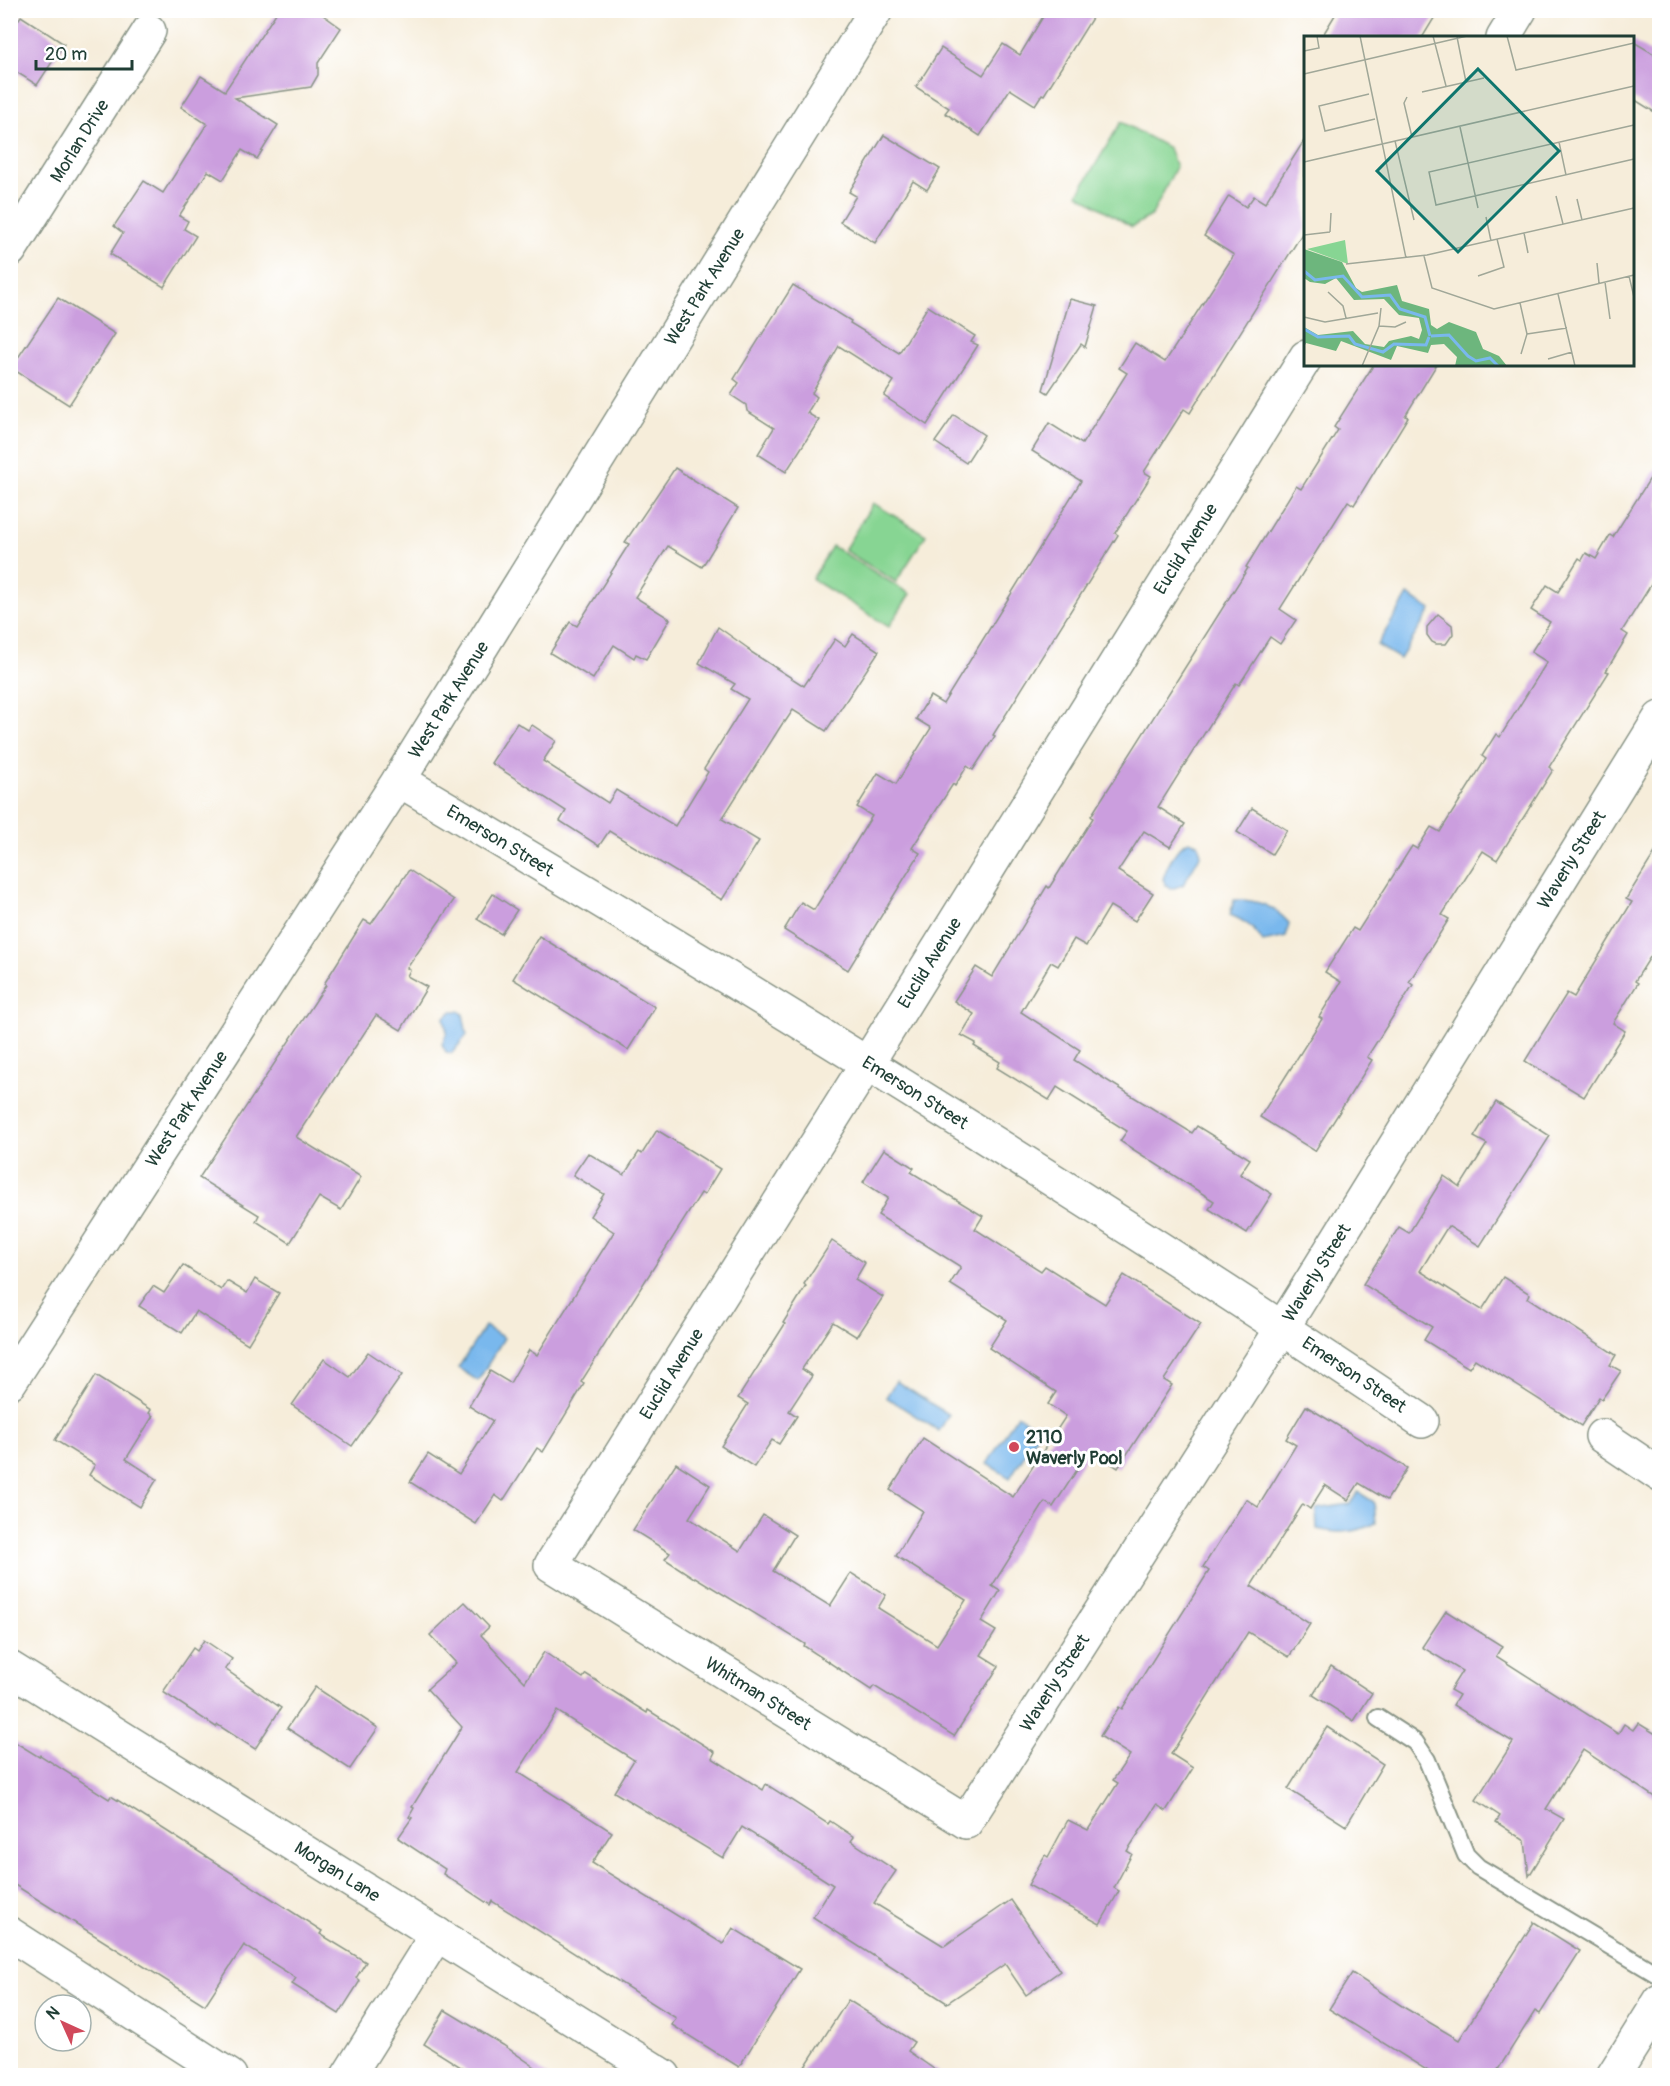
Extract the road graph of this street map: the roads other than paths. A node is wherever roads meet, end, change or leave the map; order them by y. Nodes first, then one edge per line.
1 (876, 10) edge
2 (1520, 10) edge
3 (149, 32) dead end
4 (1504, 36) edge
5 (10, 250) edge
6 (1304, 359) edge
7 (1659, 718) edge
8 (399, 780) junction
9 (868, 1062) junction
10 (1283, 1327) junction
11 (12, 1375) edge
12 (1422, 1420) dead end
13 (1602, 1436) dead end
14 (1659, 1475) edge
15 (551, 1565) joint
16 (10, 1668) edge
17 (1378, 1718) dead end
18 (966, 1822) joint
19 (10, 1934) edge
20 (437, 1934) junction
21 (1659, 1977) edge
22 (1659, 2001) edge
23 (230, 2076) edge
24 (348, 2076) edge
25 (664, 2076) edge
26 (1613, 2076) edge

1 - 8 street, West Park Avenue
2 - 4 street
3 - 5 street, Morlan Drive
6 - 9 street, Euclid Avenue
7 - 10 street, Waverly Street
8 - 9 street, Emerson Street
8 - 11 street, West Park Avenue
9 - 10 street, Emerson Street
9 - 15 street, Euclid Avenue
10 - 12 street, Emerson Street
10 - 18 street, Waverly Street
13 - 14 street
15 - 18 street, Whitman Street
16 - 20 street, Morgan Lane
17 - 21 lane
19 - 23 street
20 - 24 street
20 - 25 street, Morgan Lane
22 - 26 street

